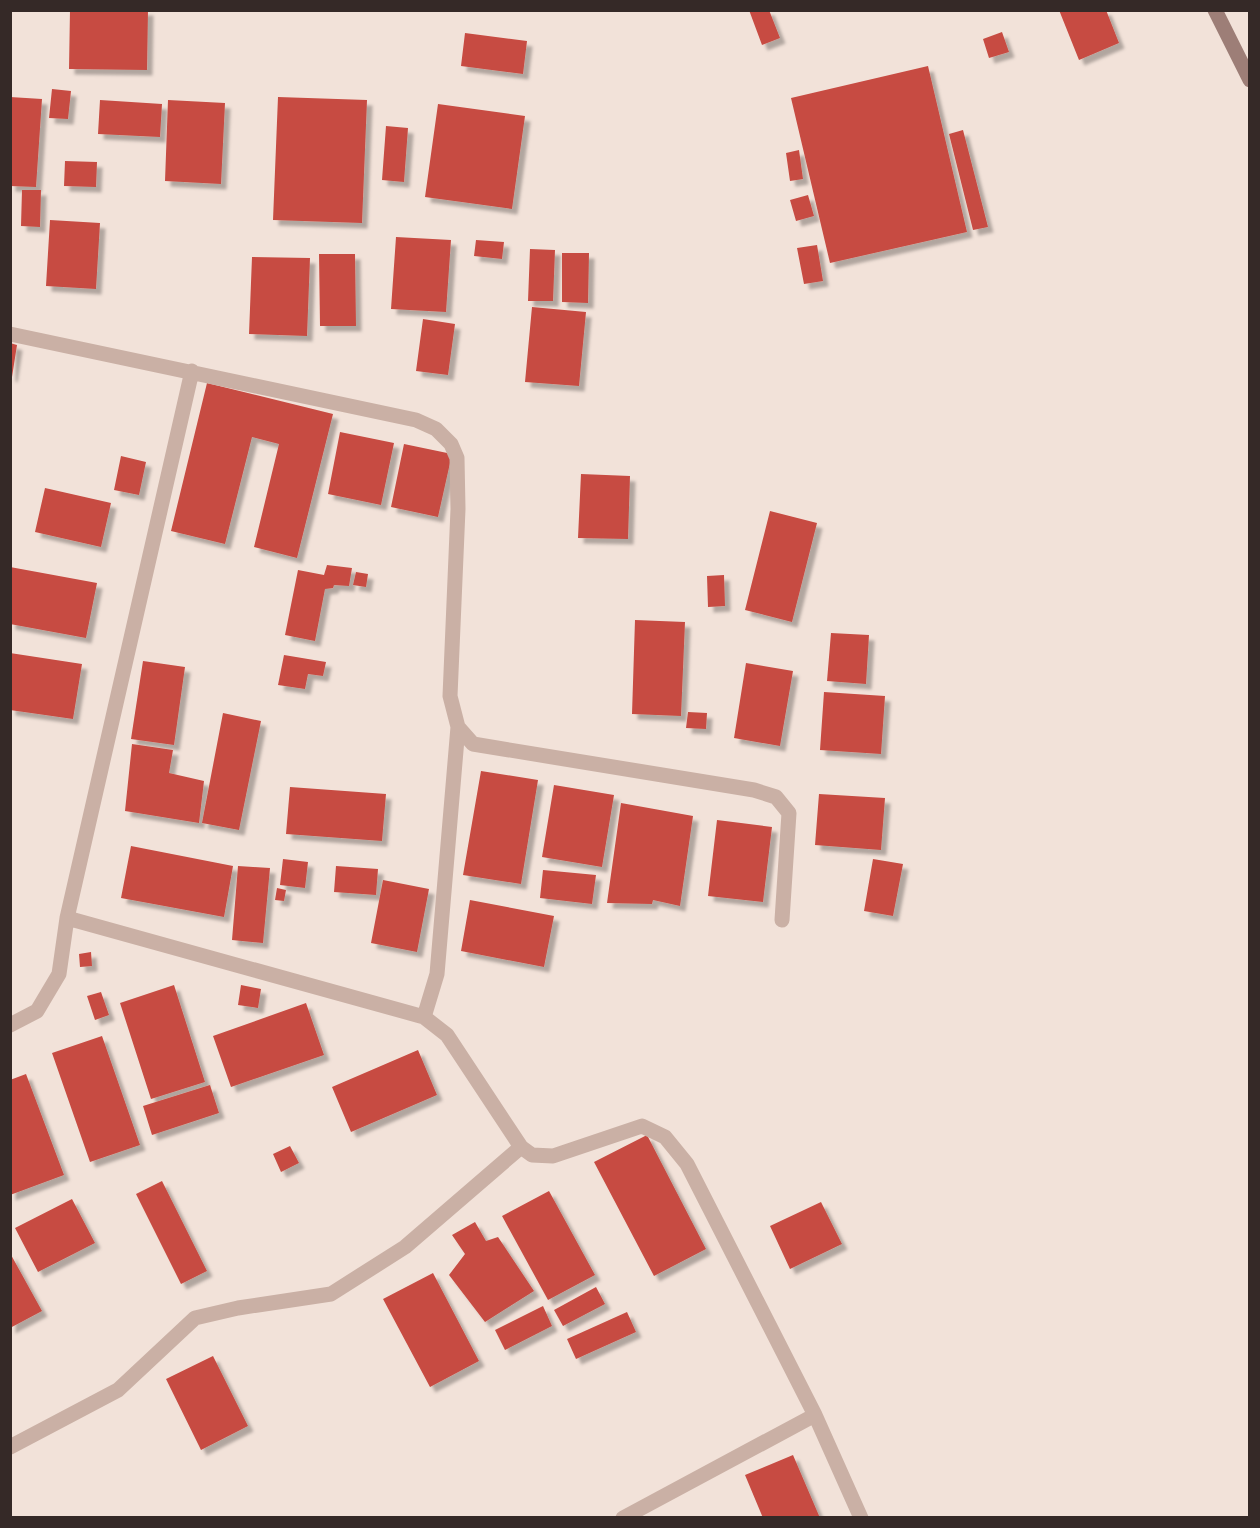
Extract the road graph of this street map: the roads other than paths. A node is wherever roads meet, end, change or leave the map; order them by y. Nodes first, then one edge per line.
1 (1215, 10) edge
2 (1250, 80) edge
3 (10, 334) edge
4 (192, 371) junction
5 (458, 727) junction
6 (67, 918) junction
7 (782, 920) dead end
8 (424, 1017) junction
9 (10, 1025) edge
10 (521, 1147) junction
11 (815, 1415) junction
12 (10, 1447) edge
13 (623, 1518) edge
14 (861, 1518) edge

1 - 2 main road
3 - 4 street
4 - 5 street
4 - 6 street
5 - 7 street
5 - 8 street
6 - 8 street
6 - 9 street
8 - 10 street
10 - 11 street
10 - 12 street
11 - 13 street
11 - 14 street

